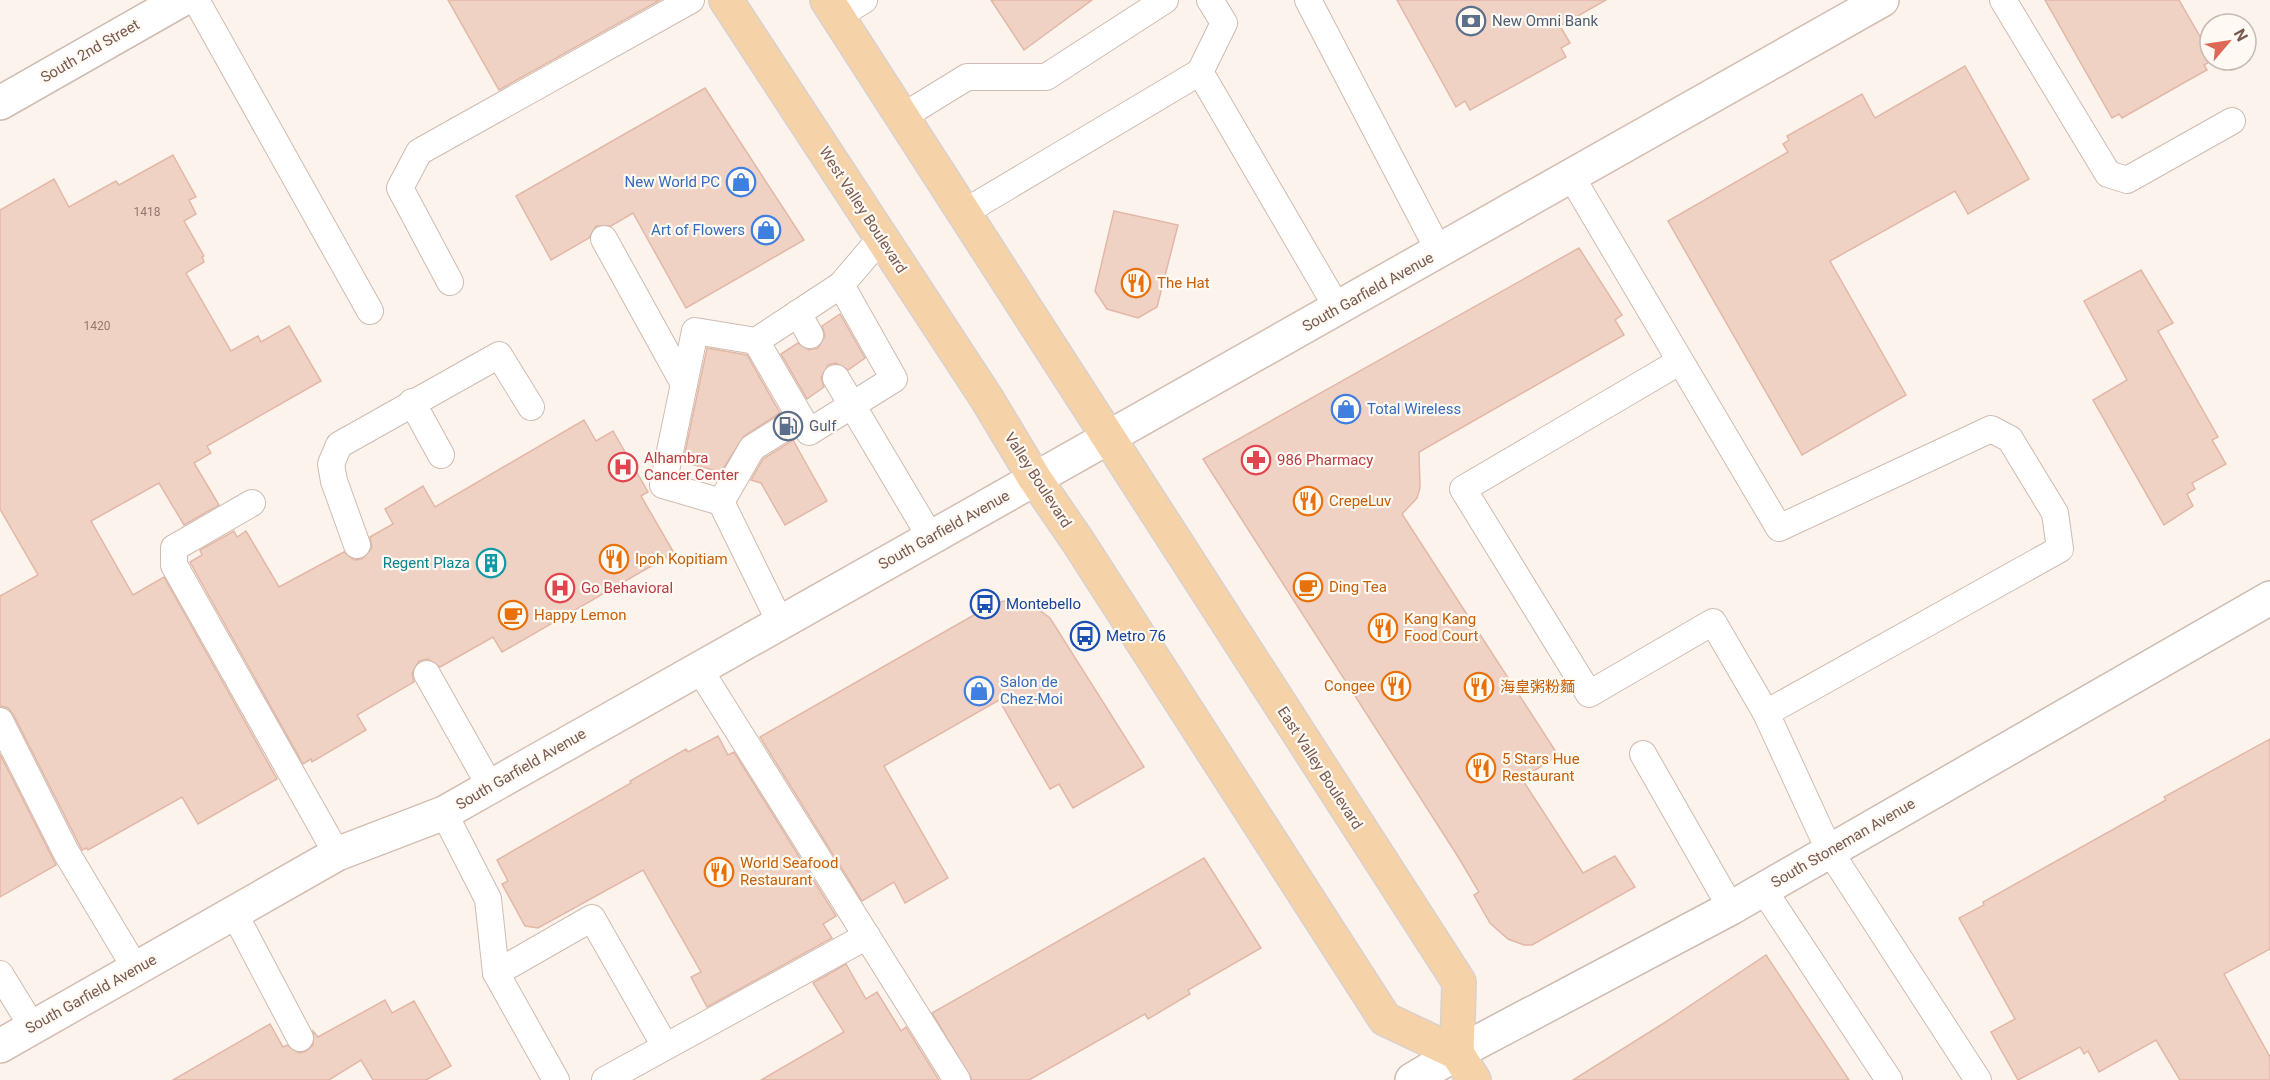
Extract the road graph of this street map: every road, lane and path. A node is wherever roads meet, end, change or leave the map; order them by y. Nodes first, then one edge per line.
1 (181, 0) edge
2 (196, 0) edge
3 (691, 0) edge
4 (726, 0) edge
5 (1165, 0) edge
6 (1210, 0) edge
7 (1308, 0) edge
8 (1882, 0) edge
9 (2003, 0) edge
10 (843, 6) edge
11 (1200, 72) junction
12 (0, 103) edge
13 (902, 117) junction
14 (2232, 121) dead end
15 (1571, 176) junction
16 (963, 213) junction
17 (881, 238) junction
18 (604, 239) dead end
19 (1439, 251) junction
20 (450, 282) dead end
21 (841, 285) junction
22 (1338, 309) junction
23 (370, 311) dead end
24 (756, 341) junction
25 (1679, 362) junction
26 (836, 378) dead end
27 (684, 384) junction
28 (412, 402) junction
29 (853, 406) junction
30 (531, 407) dead end
31 (800, 418) junction
32 (1000, 420) joint
33 (1108, 439) junction
34 (441, 455) dead end
35 (1035, 479) junction
36 (252, 502) dead end
37 (721, 502) junction
38 (931, 538) junction
39 (357, 545) dead end
40 (2270, 598) edge
41 (780, 622) junction
42 (698, 667) junction
43 (428, 675) dead end
44 (1766, 713) junction
45 (0, 721) edge
46 (1643, 754) dead end
47 (490, 786) junction
48 (444, 813) junction
49 (1829, 850) junction
50 (337, 854) junction
51 (1763, 889) junction
52 (1731, 908) junction
53 (233, 911) junction
54 (867, 936) junction
55 (136, 969) junction
56 (0, 974) edge
57 (496, 974) junction
58 (32, 1026) junction
59 (300, 1038) dead end
60 (0, 1046) edge
61 (665, 1046) junction
62 (1465, 1067) edge
63 (556, 1080) edge
64 (604, 1080) edge
65 (957, 1080) edge
66 (1412, 1080) edge
67 (1889, 1080) edge
68 (1978, 1080) edge

1 - 12 main road, South 2nd Street
2 - 23 lane
3 - 20 lane
4 - 17 main road, West Valley Boulevard
5 - 13 lane
6 - 11 lane
7 - 19 lane
8 - 15 main road, South Garfield Avenue
9 - 14 lane
10 - 13 main road
11 - 16 lane
11 - 22 lane
13 - 16 main road
15 - 19 main road, South Garfield Avenue
15 - 25 lane
16 - 33 main road
17 - 21 lane
17 - 32 main road, West Valley Boulevard
18 - 27 lane
19 - 22 main road, South Garfield Avenue
21 - 24 lane
21 - 29 lane
22 - 33 main road, South Garfield Avenue
24 - 27 lane
24 - 31 lane
25 - 44 lane
25 - 44 lane
26 - 29 lane
27 - 37 lane
28 - 30 lane
28 - 34 lane
28 - 39 lane
29 - 31 lane
29 - 38 lane
31 - 37 lane
32 - 35 main road, Valley Boulevard
33 - 35 main road, South Garfield Avenue
33 - 62 main road, East Valley Boulevard
35 - 38 main road, South Garfield Avenue
35 - 62 main road, Valley Boulevard
36 - 50 lane
37 - 41 lane
38 - 41 main road, South Garfield Avenue
40 - 49 main road, South Stoneman Avenue
41 - 42 main road, South Garfield Avenue
42 - 47 main road, South Garfield Avenue
42 - 54 lane
43 - 47 lane
44 - 49 lane
45 - 55 lane
46 - 52 lane
47 - 48 main road, South Garfield Avenue
48 - 50 main road, South Garfield Avenue
48 - 57 lane
49 - 51 main road, South Stoneman Avenue
49 - 68 lane
50 - 53 main road, South Garfield Avenue
51 - 52 main road, South Stoneman Avenue
51 - 67 lane
52 - 62 main road, South Stoneman Avenue
53 - 55 main road, South Garfield Avenue
53 - 59 lane
54 - 61 lane
54 - 65 lane
55 - 58 main road, South Garfield Avenue
56 - 58 lane
57 - 61 lane
57 - 63 lane
58 - 60 main road, South Garfield Avenue
61 - 64 lane
62 - 66 main road, South Stoneman Avenue

